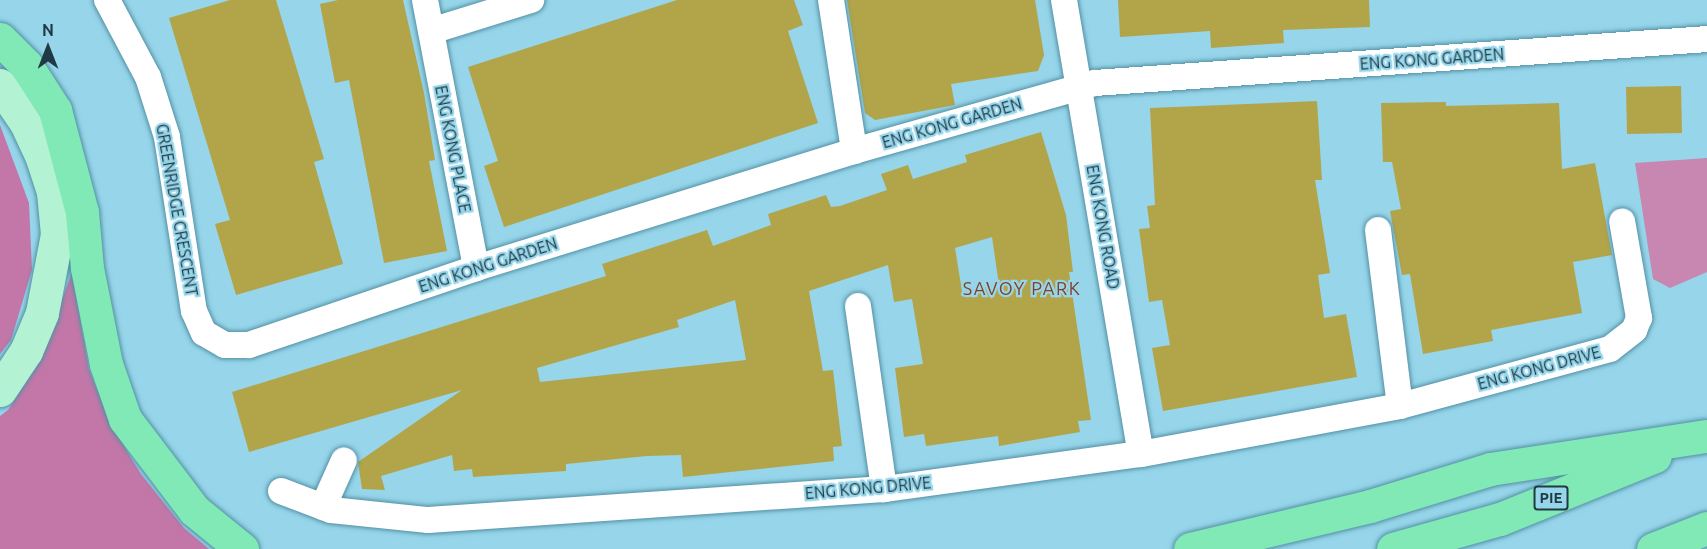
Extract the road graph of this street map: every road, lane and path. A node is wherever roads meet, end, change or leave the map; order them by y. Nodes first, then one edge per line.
1 (107, 0) edge
2 (425, 0) edge
3 (531, 0) edge
4 (831, 0) edge
5 (1064, 0) edge
6 (431, 31) junction
7 (0, 39) edge
8 (1707, 39) edge
9 (0, 84) edge
10 (1078, 87) junction
11 (854, 151) junction
12 (1622, 221) dead end
13 (1378, 230) dead end
14 (476, 268) junction
15 (858, 306) dead end
16 (225, 345) joint
17 (0, 390) edge
18 (1400, 406) junction
19 (1706, 435) edge
20 (1141, 454) junction
21 (344, 460) dead end
22 (884, 489) junction
23 (281, 491) dead end
24 (327, 508) junction
25 (1707, 528) edge
26 (242, 549) edge
27 (1190, 549) edge
28 (1393, 549) edge
29 (1653, 549) edge

1 - 16 street, GREENRIDGE CRESCENT
2 - 6 street, ENG KONG PLACE
3 - 6 street
4 - 11 street
5 - 10 street, ENG KONG ROAD
6 - 14 street, ENG KONG PLACE
7 - 26 highway
8 - 10 street, ENG KONG GARDEN
9 - 17 main road
10 - 11 street, ENG KONG GARDEN
10 - 20 street, ENG KONG ROAD
11 - 14 street, ENG KONG GARDEN
12 - 18 street, ENG KONG DRIVE
13 - 18 street
14 - 16 street, ENG KONG GARDEN
15 - 22 street
18 - 20 street, ENG KONG DRIVE
19 - 27 highway
19 - 28 highway, PIE
20 - 22 street, ENG KONG DRIVE
21 - 24 street
22 - 24 street, ENG KONG DRIVE
23 - 24 street, ENG KONG DRIVE
25 - 29 highway

